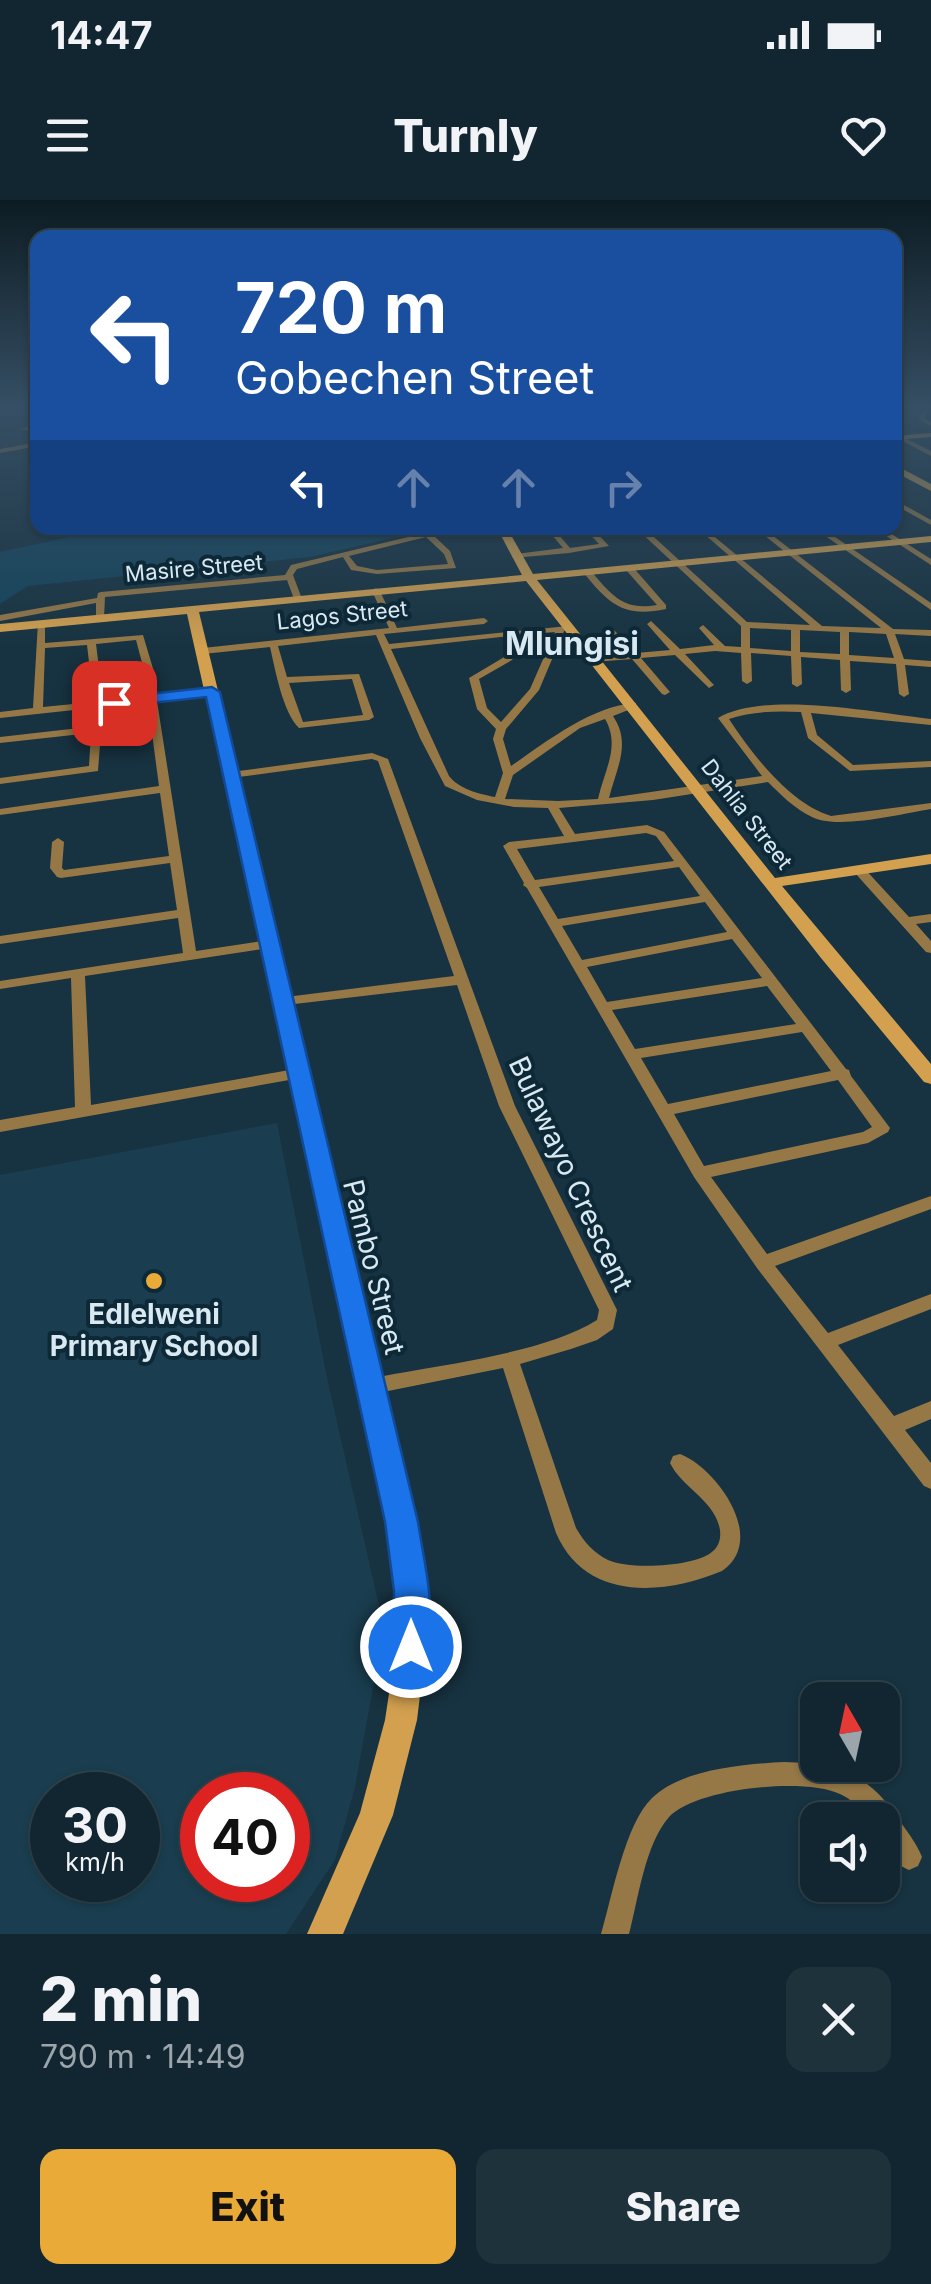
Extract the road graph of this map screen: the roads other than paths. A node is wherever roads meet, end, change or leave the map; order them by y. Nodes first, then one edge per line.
1 (902, 506) edge
2 (931, 523) edge
3 (423, 535) edge
4 (428, 535) edge
5 (506, 535) edge
6 (555, 535) edge
7 (594, 535) edge
8 (648, 535) edge
9 (709, 535) edge
10 (768, 535) edge
11 (828, 535) edge
12 (889, 535) edge
13 (931, 539) edge
14 (900, 542) junction
15 (845, 547) junction
16 (570, 551) junction
17 (790, 552) junction
18 (344, 554) junction
19 (516, 556) junction
20 (736, 557) junction
21 (679, 563) junction
22 (931, 563) edge
23 (629, 568) junction
24 (587, 572) junction
25 (290, 577) junction
26 (529, 578) junction
27 (376, 591) junction
28 (100, 597) junction
29 (298, 598) junction
30 (926, 599) edge
31 (931, 607) edge
32 (192, 609) junction
33 (0, 618) edge
34 (100, 618) junction
35 (484, 621) dead end
36 (41, 624) junction
37 (652, 624) dead end
38 (746, 624) junction
39 (795, 626) junction
40 (0, 628) edge
41 (565, 628) junction
42 (703, 628) dead end
43 (819, 628) junction
44 (844, 629) junction
45 (394, 630) junction
46 (890, 631) junction
47 (379, 632) junction
48 (527, 632) junction
49 (614, 633) dead end
50 (931, 633) edge
51 (91, 642) junction
52 (273, 642) junction
53 (40, 646) junction
54 (385, 646) junction
55 (722, 648) junction
56 (203, 650) junction
57 (677, 650) junction
58 (749, 650) junction
59 (798, 654) junction
60 (634, 655) junction
61 (845, 659) junction
62 (596, 660) junction
63 (900, 662) junction
64 (931, 664) edge
65 (283, 680) junction
66 (747, 681) dead end
67 (798, 684) dead end
68 (709, 685) dead end
69 (846, 690) dead end
70 (212, 692) junction
71 (664, 692) dead end
72 (904, 694) dead end
73 (152, 698) junction
74 (632, 705) junction
75 (806, 710) junction
76 (38, 711) junction
77 (606, 713) junction
78 (0, 715) edge
79 (931, 722) edge
80 (154, 723) junction
81 (502, 728) junction
82 (96, 729) junction
83 (0, 740) edge
84 (931, 764) edge
85 (508, 773) junction
86 (231, 775) junction
87 (772, 778) junction
88 (0, 782) edge
89 (698, 789) junction
90 (164, 790) junction
91 (499, 801) junction
92 (603, 801) junction
93 (931, 806) edge
94 (553, 807) junction
95 (0, 812) edge
96 (572, 840) junction
97 (58, 842) dead end
98 (175, 859) junction
99 (931, 859) edge
100 (684, 863) junction
101 (858, 870) junction
102 (772, 883) junction
103 (530, 885) junction
104 (709, 898) junction
105 (184, 913) junction
106 (931, 918) edge
107 (905, 922) junction
108 (552, 924) junction
109 (736, 934) junction
110 (0, 940) edge
111 (269, 944) junction
112 (931, 949) edge
113 (190, 957) junction
114 (577, 964) junction
115 (78, 974) junction
116 (459, 980) junction
117 (772, 981) junction
118 (0, 985) edge
119 (286, 1002) junction
120 (604, 1007) junction
121 (808, 1027) junction
122 (631, 1056) junction
123 (302, 1073) junction
124 (844, 1074) junction
125 (931, 1077) edge
126 (82, 1110) junction
127 (662, 1110) junction
128 (0, 1126) edge
129 (700, 1174) junction
130 (931, 1202) edge
131 (763, 1262) junction
132 (931, 1301) edge
133 (826, 1342) junction
134 (509, 1358) junction
135 (372, 1386) junction
136 (931, 1410) edge
137 (891, 1427) junction
138 (680, 1463) dead end
139 (931, 1479) edge
140 (909, 1857) dead end
141 (325, 1934) edge
142 (614, 1934) edge

1 - 2 street
3 - 18 street
4 - 18 street
5 - 19 street, Dahlia Street
6 - 16 street
7 - 16 street
8 - 21 street
9 - 20 street
10 - 17 street
11 - 15 street
12 - 14 street
13 - 14 street
14 - 15 street
14 - 22 street
15 - 17 street
15 - 30 street
16 - 19 street
17 - 20 street
17 - 46 street
18 - 25 street, Masire Street
19 - 26 street, Dahlia Street
20 - 21 street
20 - 43 street
21 - 23 street
21 - 38 street
23 - 24 street
23 - 24 street
24 - 26 street
25 - 28 street, Masire Street
25 - 29 street
26 - 27 street
26 - 41 street, Dahlia Street
27 - 29 street
27 - 45 street
28 - 33 street, Masire Street
28 - 34 street
29 - 32 street
30 - 31 street
32 - 34 street
32 - 56 street, Pambo Street
34 - 36 street
35 - 45 street, Lagos Street
36 - 40 street
36 - 53 street
37 - 57 street
38 - 39 street
38 - 58 street
39 - 43 street
39 - 59 street
41 - 48 street
41 - 62 street, Dahlia Street
41 - 81 street
42 - 55 street
43 - 44 street
44 - 46 street
44 - 61 street
45 - 47 street, Lagos Street
46 - 50 street
46 - 63 street
47 - 52 street, Lagos Street
47 - 54 street
48 - 54 street
48 - 81 street
49 - 60 street
51 - 51 street
51 - 53 street
52 - 56 street, Lagos Street
52 - 65 street
53 - 76 street
54 - 91 street
55 - 57 street
55 - 58 street
56 - 70 street, Pambo Street
57 - 60 street
57 - 68 street
58 - 59 street
58 - 66 street
59 - 61 street
59 - 67 street
60 - 62 street
60 - 71 street
61 - 63 street
61 - 69 street
62 - 74 street, Dahlia Street
63 - 64 street
63 - 72 street
65 - 65 street
70 - 73 street
70 - 86 street, Pambo Street
73 - 76 street
73 - 80 street
74 - 77 street
74 - 89 street, Dahlia Street
75 - 79 street
75 - 84 street
75 - 87 street
76 - 78 street
77 - 85 street
77 - 92 street
80 - 82 street
80 - 90 street
81 - 85 street
82 - 83 street
82 - 88 street
85 - 91 street
86 - 111 street, Pambo Street
86 - 116 street, Bulawayo Crescent
87 - 89 street
87 - 93 street
89 - 92 street
89 - 102 street, Dahlia Street
90 - 95 street
90 - 98 street
91 - 94 street
92 - 94 street
94 - 96 street
96 - 100 street
96 - 103 street
97 - 98 street
98 - 105 street
99 - 101 street
100 - 103 street
100 - 104 street
101 - 102 street
101 - 107 street
102 - 125 street, Dahlia Street
103 - 108 street
104 - 108 street
104 - 109 street
105 - 110 street
105 - 113 street
106 - 107 street
107 - 112 street
108 - 114 street
109 - 114 street
109 - 117 street
111 - 113 street
111 - 119 street, Pambo Street
113 - 115 street
114 - 120 street
115 - 118 street
115 - 126 street
116 - 119 street
116 - 134 street, Bulawayo Crescent
117 - 120 street
117 - 121 street
119 - 123 street, Pambo Street
120 - 122 street
121 - 122 street
121 - 124 street
122 - 127 street
123 - 126 street
123 - 135 street, Pambo Street
124 - 127 street
124 - 129 street
126 - 128 street
127 - 129 street
129 - 131 street
130 - 131 street
131 - 133 street
132 - 133 street
133 - 137 street
134 - 135 street, Bulawayo Crescent
134 - 138 street
135 - 141 street, Pambo Street
136 - 137 street
137 - 139 street
140 - 142 street

